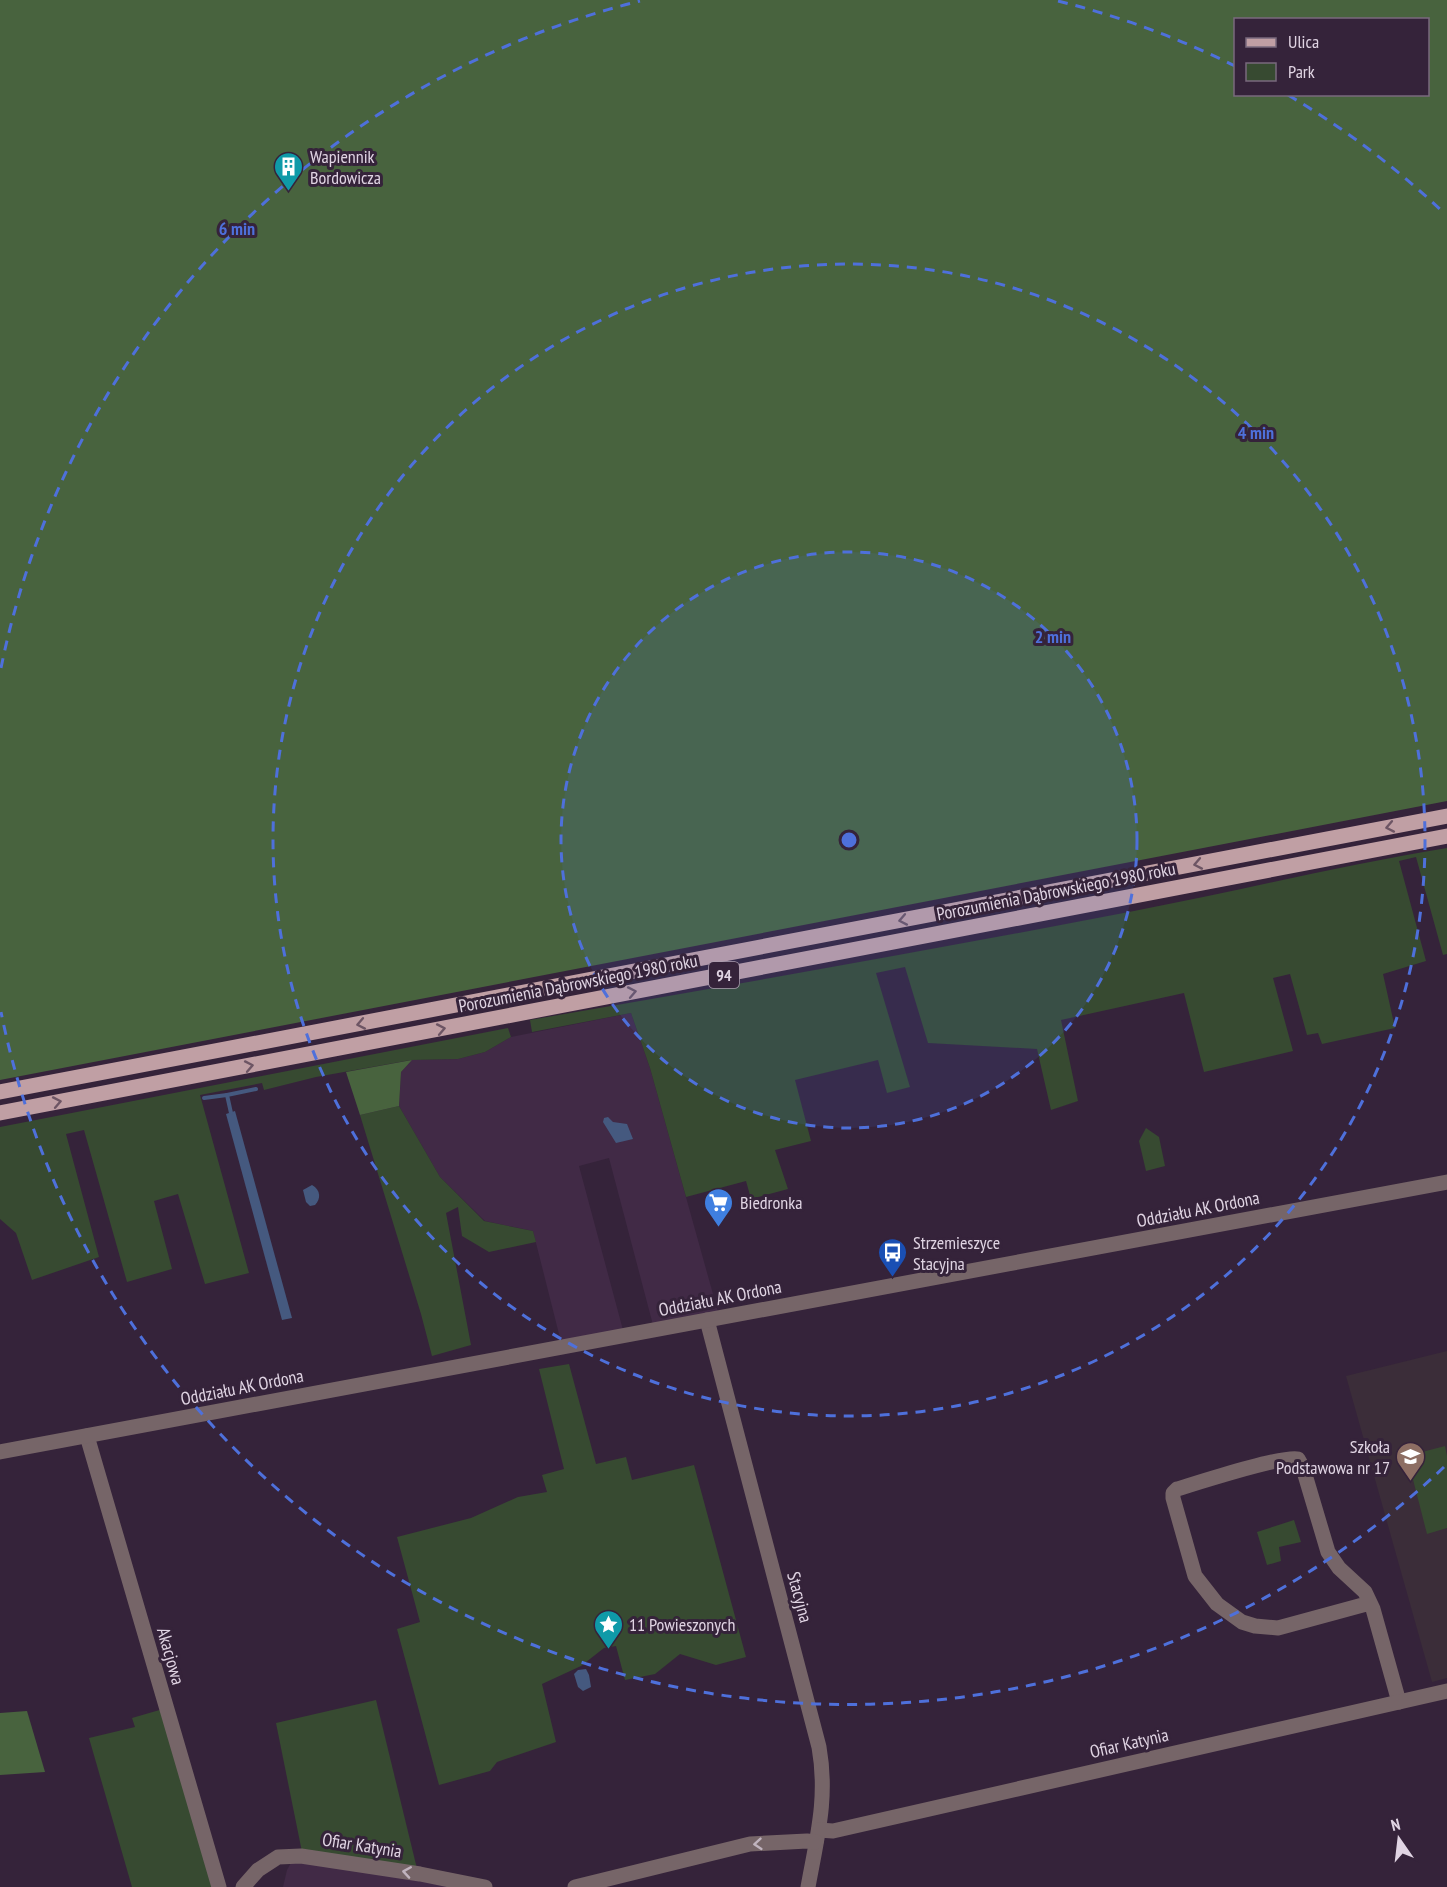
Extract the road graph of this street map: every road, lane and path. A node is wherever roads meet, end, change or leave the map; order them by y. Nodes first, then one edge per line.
1 (1447, 816) edge
2 (1447, 836) edge
3 (0, 1092) edge
4 (0, 1113) edge
5 (1447, 1182) edge
6 (707, 1320) junction
7 (87, 1436) junction
8 (0, 1452) edge
9 (1370, 1603) junction
10 (1447, 1691) edge
11 (1399, 1702) junction
12 (818, 1836) junction
13 (219, 1887) edge
14 (243, 1887) edge
15 (485, 1887) edge
16 (575, 1887) edge
17 (808, 1887) edge

1 -> 3 main road, Porozumienia Dąbrowskiego 1980 roku / 94
4 -> 2 main road, Porozumienia Dąbrowskiego 1980 roku / 94
5 - 6 street, Oddziału AK Ordona
6 - 7 street, Oddziału AK Ordona
6 - 12 street, Stacyjna
7 - 8 street, Oddziału AK Ordona
7 - 13 street, Akacjowa
9 - 9 street
9 - 11 street
10 - 11 street, Ofiar Katynia
11 - 12 street, Ofiar Katynia
12 -> 16 street, Ofiar Katynia
12 - 17 street, Stacyjna
15 -> 14 street, Ofiar Katynia

